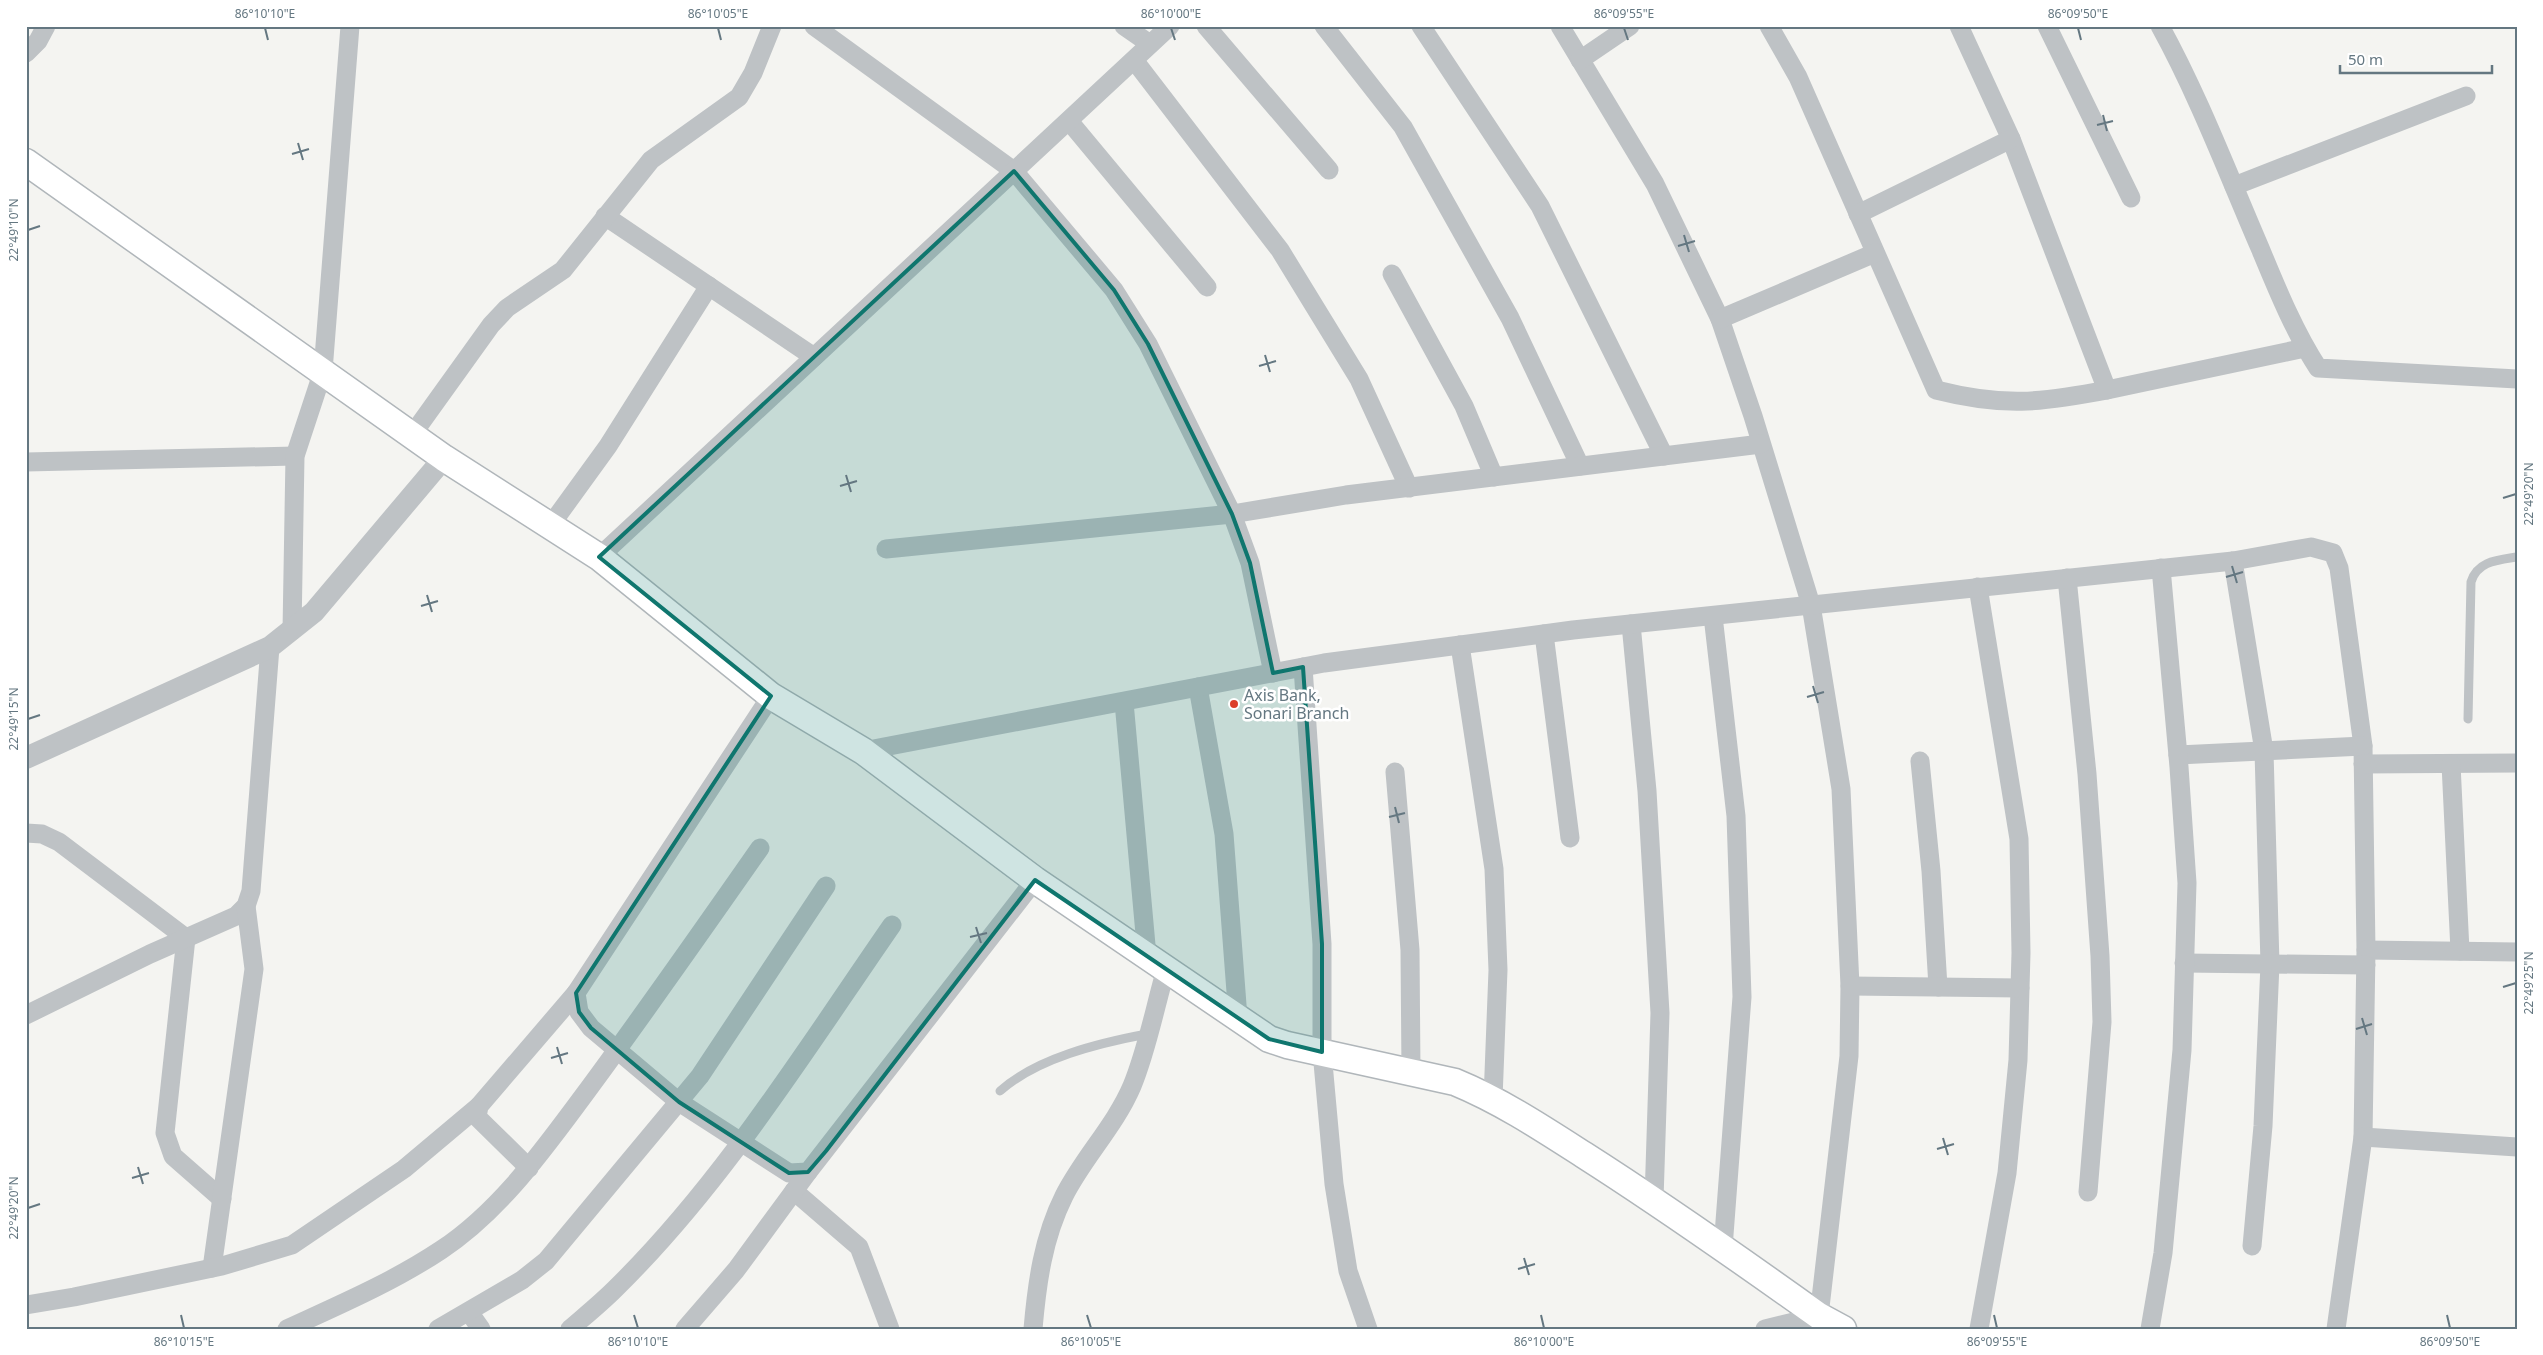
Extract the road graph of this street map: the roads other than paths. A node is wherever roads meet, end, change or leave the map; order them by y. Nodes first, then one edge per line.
1 (46, 26) edge
2 (350, 26) edge
3 (772, 26) edge
4 (814, 26) edge
5 (1124, 26) edge
6 (1170, 26) edge
7 (1206, 26) edge
8 (1324, 26) edge
9 (1421, 26) edge
10 (1560, 26) edge
11 (1630, 26) edge
12 (1769, 26) edge
13 (1960, 26) edge
14 (2048, 26) edge
15 (2160, 26) edge
16 (1150, 44) junction
17 (26, 53) edge
18 (1134, 60) junction
19 (1580, 60) junction
20 (2466, 96) dead end
21 (1068, 120) junction
22 (2011, 139) junction
23 (26, 162) edge
24 (1329, 170) dead end
25 (1014, 171) junction
26 (2234, 186) junction
27 (2131, 198) dead end
28 (1858, 214) junction
29 (605, 216) junction
30 (1875, 253) junction
31 (1392, 274) dead end
32 (709, 286) junction
33 (1207, 287) dead end
34 (1720, 319) junction
35 (2305, 348) junction
36 (814, 357) junction
37 (322, 371) junction
38 (2517, 379) edge
39 (2107, 390) junction
40 (412, 435) junction
41 (1761, 444) junction
42 (295, 456) junction
43 (1664, 456) junction
44 (444, 458) junction
45 (26, 462) edge
46 (1580, 466) junction
47 (1494, 477) junction
48 (1409, 488) junction
49 (1232, 514) junction
50 (550, 526) junction
51 (886, 549) dead end
52 (599, 557) junction
53 (2517, 557) edge
54 (2233, 561) junction
55 (2161, 568) junction
56 (2067, 578) junction
57 (1978, 587) junction
58 (1811, 605) junction
59 (1713, 616) junction
60 (1631, 624) junction
61 (292, 631) junction
62 (1544, 634) junction
63 (1460, 645) junction
64 (270, 647) junction
65 (1303, 667) junction
66 (1273, 673) junction
67 (1198, 687) junction
68 (771, 696) junction
69 (1124, 702) junction
70 (2468, 719) dead end
71 (863, 751) junction
72 (2264, 751) junction
73 (2178, 755) junction
74 (2363, 755) junction
75 (26, 758) edge
76 (1920, 761) dead end
77 (2450, 764) junction
78 (2517, 764) edge
79 (1395, 772) dead end
80 (26, 833) edge
81 (1570, 838) dead end
82 (760, 848) dead end
83 (1035, 880) junction
84 (826, 886) dead end
85 (246, 906) junction
86 (892, 925) dead end
87 (186, 938) junction
88 (2460, 951) junction
89 (2517, 952) edge
90 (2366, 958) junction
91 (1156, 962) junction
92 (2184, 963) junction
93 (2270, 964) junction
94 (1850, 986) junction
95 (1938, 987) junction
96 (2020, 988) junction
97 (576, 993) junction
98 (26, 1015) edge
99 (1238, 1018) junction
100 (1147, 1034) junction
101 (617, 1050) junction
102 (1322, 1052) junction
103 (1411, 1072) junction
104 (1000, 1091) dead end
105 (1493, 1099) junction
106 (679, 1102) junction
107 (480, 1106) junction
108 (2363, 1137) junction
109 (740, 1142) junction
110 (2517, 1147) edge
111 (529, 1168) junction
112 (808, 1172) junction
113 (794, 1191) junction
114 (2088, 1192) dead end
115 (222, 1199) junction
116 (1654, 1200) junction
117 (2252, 1246) dead end
118 (1723, 1248) junction
119 (212, 1268) junction
120 (26, 1305) edge
121 (469, 1312) junction
122 (1835, 1325) edge
123 (286, 1329) edge
124 (438, 1329) edge
125 (481, 1329) edge
126 (570, 1329) edge
127 (685, 1329) edge
128 (890, 1329) edge
129 (1033, 1329) edge
130 (1368, 1329) edge
131 (1765, 1329) edge
132 (1979, 1329) edge
133 (2150, 1329) edge
134 (2336, 1329) edge

1 - 17 street
2 - 37 street
3 - 29 street
4 - 25 street
5 - 16 street
6 - 16 street
7 - 24 street
8 - 46 street
9 - 43 street
10 - 19 street
11 - 19 street
12 - 28 street
13 - 22 street
14 - 27 street
15 - 26 street
16 - 18 street
18 - 21 street
18 - 48 street
19 - 34 street
20 - 26 street
21 - 25 street
21 - 33 street
22 - 28 street
22 - 39 street
23 - 37 main road
25 - 36 street
25 - 49 street
26 - 35 street
28 - 30 street
29 - 32 street
29 - 40 street
30 - 34 street
30 - 39 street
31 - 47 street
32 - 36 street
32 - 50 street
34 - 41 street
35 - 38 street
35 - 39 street
36 - 52 street
37 - 40 main road
37 - 42 street
40 - 44 main road
41 - 43 street
41 - 58 street
42 - 45 street
42 - 61 street
43 - 46 street
44 - 50 main road
44 - 61 street
46 - 47 street
47 - 48 street
48 - 49 street
49 - 51 street
49 - 66 street
50 - 52 main road
52 - 68 main road
53 - 70 lane
54 - 55 street
54 - 72 street
54 - 74 street
55 - 56 street
55 - 73 street
56 - 57 street
56 - 114 street
57 - 58 street
57 - 96 street
58 - 59 street
58 - 94 street
59 - 60 street
59 - 118 street
60 - 62 street
60 - 116 street
61 - 64 street
62 - 63 street
62 - 81 street
63 - 65 street
63 - 105 street
64 - 75 street
64 - 85 street
65 - 66 street
65 - 102 street
66 - 67 street
67 - 69 street
67 - 99 street
68 - 71 main road
68 - 97 street
69 - 71 street
69 - 91 street
71 - 83 main road
72 - 73 street
72 - 74 street
72 - 93 street
73 - 92 street
74 - 77 street
74 - 90 street
76 - 95 street
77 - 78 street
77 - 88 street
79 - 103 street
80 - 87 street
82 - 101 street
83 - 91 main road
83 - 112 street
84 - 106 street
85 - 87 street
85 - 115 street
86 - 109 street
87 - 98 street
87 - 115 street
88 - 89 street
88 - 90 street
90 - 93 street
90 - 108 street
91 - 99 main road
91 - 100 street
92 - 93 street
92 - 133 street
93 - 117 street
94 - 95 street
94 - 122 street
95 - 96 street
96 - 132 street
97 - 101 street
97 - 107 street
99 - 102 main road
100 - 104 lane
100 - 129 street
101 - 106 street
101 - 111 street
102 - 103 main road
102 - 130 street
103 - 105 main road
105 - 116 main road
106 - 109 street
106 - 121 street
107 - 111 street
107 - 119 street
108 - 110 street
108 - 134 street
109 - 112 street
109 - 126 street
111 - 123 street
112 - 113 street
113 - 127 street
113 - 128 street
115 - 119 street
116 - 118 main road
118 - 122 main road
119 - 120 street
121 - 124 street
121 - 125 street
122 - 131 street

